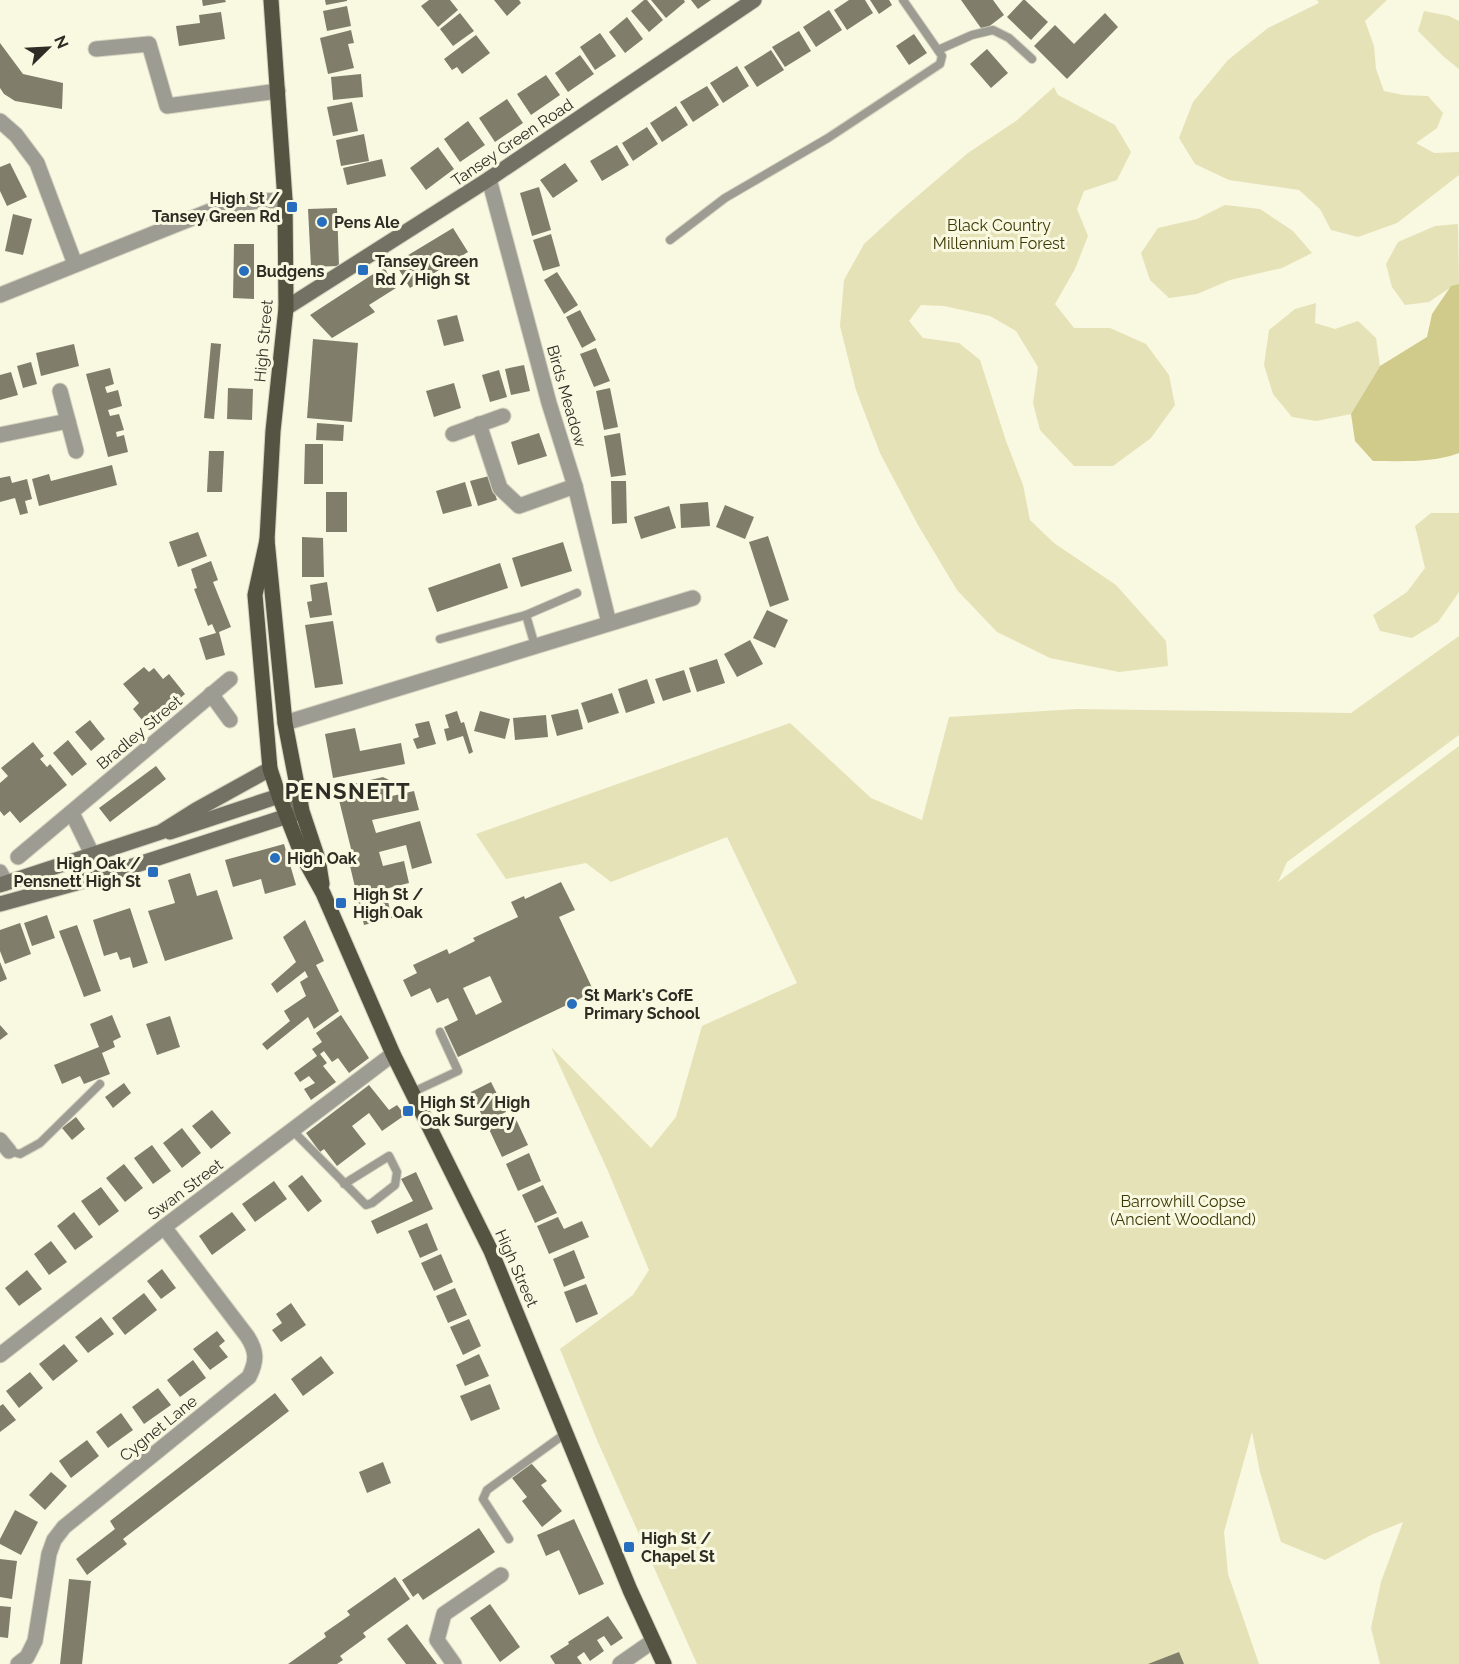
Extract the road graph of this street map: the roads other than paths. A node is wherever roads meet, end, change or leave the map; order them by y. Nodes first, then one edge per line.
1 (271, 0) edge
2 (754, 0) edge
3 (903, 0) edge
4 (96, 49) dead end
5 (938, 50) junction
6 (1032, 59) dead end
7 (278, 91) junction
8 (0, 121) edge
9 (489, 179) junction
10 (285, 200) junction
11 (670, 240) dead end
12 (75, 264) junction
13 (0, 295) edge
14 (286, 308) junction
15 (60, 391) dead end
16 (503, 416) dead end
17 (68, 421) junction
18 (479, 424) junction
19 (453, 434) dead end
20 (0, 435) edge
21 (76, 451) dead end
22 (575, 486) junction
23 (267, 540) junction
24 (577, 593) dead end
25 (693, 598) dead end
26 (526, 615) junction
27 (609, 623) junction
28 (440, 639) dead end
29 (535, 646) junction
30 (230, 679) dead end
31 (211, 694) junction
32 (230, 720) dead end
33 (285, 723) junction
34 (270, 769) junction
35 (279, 796) junction
36 (301, 806) junction
37 (72, 813) junction
38 (286, 817) junction
39 (161, 832) junction
40 (92, 854) junction
41 (18, 857) dead end
42 (102, 876) junction
43 (2, 880) edge
44 (323, 893) junction
45 (7, 902) edge
46 (440, 1032) dead end
47 (393, 1054) junction
48 (100, 1084) dead end
49 (413, 1092) junction
50 (292, 1130) junction
51 (5, 1146) edge
52 (344, 1184) junction
53 (164, 1227) junction
54 (0, 1355) edge
55 (565, 1429) junction
56 (509, 1539) dead end
57 (501, 1575) dead end
58 (653, 1641) junction
59 (18, 1664) edge
60 (454, 1664) edge
61 (620, 1664) edge
62 (664, 1664) edge

1 - 7 main road, High Street
2 - 9 main road, Tansey Green Road
3 - 5 lane
4 - 7 street
5 - 6 lane
5 - 11 lane
7 - 10 main road, High Street
8 - 12 street
9 - 14 main road, Tansey Green Road
9 - 22 street, Birds Meadow
10 - 12 street
10 - 14 main road, High Street
12 - 13 street
14 - 23 main road, High Street
15 - 17 street
16 - 18 street
17 - 20 street
17 - 21 street
18 - 19 street
18 - 22 street
22 - 27 street, Birds Meadow
23 - 33 main road, High Street
23 - 34 main road, High Street
24 - 26 lane
25 - 27 street
26 - 28 lane
26 - 29 lane
27 - 29 street
29 - 33 street
30 - 31 street, Bradley Street
31 - 32 street
31 - 37 street, Bradley Street
33 - 36 main road, High Street
34 - 35 main road, High Street
34 - 39 main road
35 - 36 main road
35 - 38 main road, High Street
35 - 39 main road
36 - 38 main road
36 - 44 main road, High Street
37 - 40 street
37 - 41 street, Bradley Street
38 - 42 main road
38 - 44 main road, High Street
39 - 40 main road
40 - 42 main road
40 - 43 main road
42 - 45 main road
43 - 45 main road
44 - 47 main road, High Street
46 - 49 lane
47 - 49 main road, High Street
47 - 50 street, Swan Street
48 - 51 lane
49 - 55 main road, High Street
50 - 52 lane
50 - 53 street, Swan Street
52 - 52 lane
53 - 54 street, Swan Street
53 - 59 street, Cygnet Lane
55 - 56 lane
55 - 58 main road, High Street
57 - 60 street
58 - 61 street
58 - 62 main road, High Street

